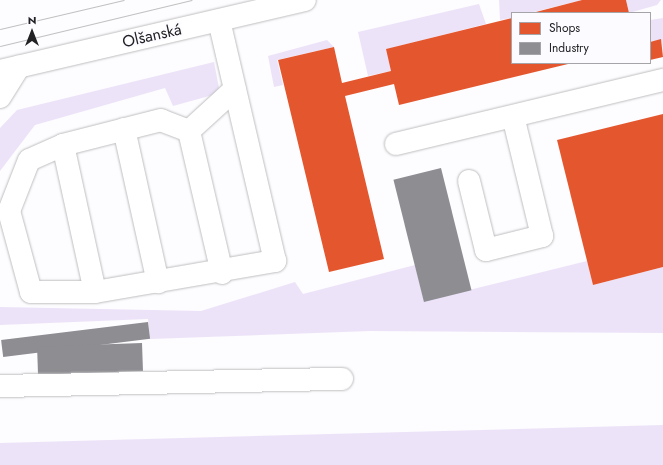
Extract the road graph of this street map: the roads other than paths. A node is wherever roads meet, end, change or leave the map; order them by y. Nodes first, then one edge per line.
1 (305, 0) edge
2 (219, 20) junction
3 (9, 69) edge
4 (663, 80) edge
5 (235, 89) junction
6 (0, 97) edge
7 (513, 116) junction
8 (124, 129) junction
9 (188, 131) junction
10 (396, 144) dead end
11 (64, 145) junction
12 (469, 180) dead end
13 (222, 273) junction
14 (158, 282) junction
15 (94, 292) junction
16 (342, 379) dead end
17 (0, 386) edge

1 - 2 street, Olšanská
2 - 3 street, Olšanská
2 - 5 street
3 - 6 street
4 - 7 street
5 - 9 street
5 - 13 street
7 - 10 street
7 - 12 street
8 - 9 street
8 - 11 street
8 - 14 street
9 - 13 street
11 - 15 street
11 - 15 street
13 - 14 street
14 - 15 street
16 - 17 street

